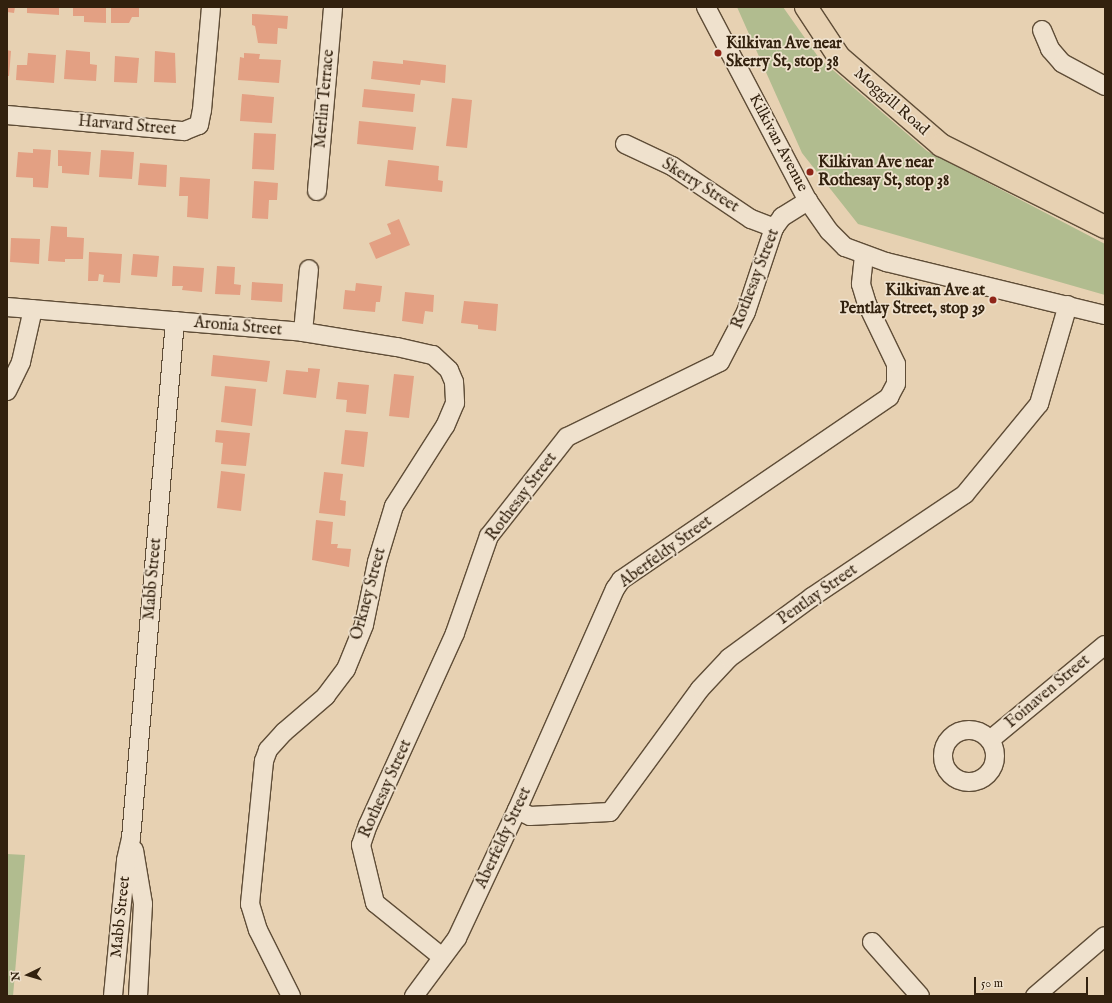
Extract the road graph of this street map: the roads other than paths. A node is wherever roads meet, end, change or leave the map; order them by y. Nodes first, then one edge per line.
1 (211, 7) edge
2 (333, 7) edge
3 (706, 7) edge
4 (806, 7) edge
5 (1042, 30) dead end
6 (1105, 86) edge
7 (7, 115) edge
8 (625, 144) dead end
9 (317, 191) dead end
10 (808, 200) junction
11 (774, 228) junction
12 (1105, 228) edge
13 (864, 256) junction
14 (310, 269) dead end
15 (1068, 305) junction
16 (7, 307) edge
17 (33, 309) junction
18 (1105, 315) edge
19 (175, 321) junction
20 (303, 332) junction
21 (454, 382) joint
22 (7, 391) edge
23 (1105, 645) edge
24 (990, 740) dead end
25 (518, 810) junction
26 (131, 838) junction
27 (1105, 936) edge
28 (872, 942) dead end
29 (442, 957) junction
30 (113, 996) edge
31 (138, 996) edge
32 (291, 996) edge
33 (414, 996) edge
34 (920, 996) edge
35 (1036, 996) edge

1 - 7 street, Harvard Street
2 - 9 street, Merlin Terrace
3 - 10 street, Kilkivan Avenue
4 - 12 main road, Moggill Road
5 - 6 street
8 - 11 street, Skerry Street
10 - 11 street, Rothesay Street
10 - 13 street, Kilkivan Avenue
11 - 29 street, Rothesay Street
13 - 15 street, Kilkivan Avenue
13 - 25 street, Aberfeldy Street
14 - 20 street
15 - 18 street, Kilkivan Avenue
15 - 25 street, Pentlay Street
16 - 17 street, Aronia Street
17 - 19 street, Aronia Street
17 - 22 street
19 - 20 street, Aronia Street
19 - 26 street, Mabb Street
20 - 21 street, Aronia Street
21 - 32 street, Orkney Street
23 - 24 street, Foinaven Street
25 - 29 street, Aberfeldy Street
26 - 30 street, Mabb Street
26 - 31 street, Mabb Street
27 - 35 street
28 - 34 street
29 - 33 street, Aberfeldy Street

